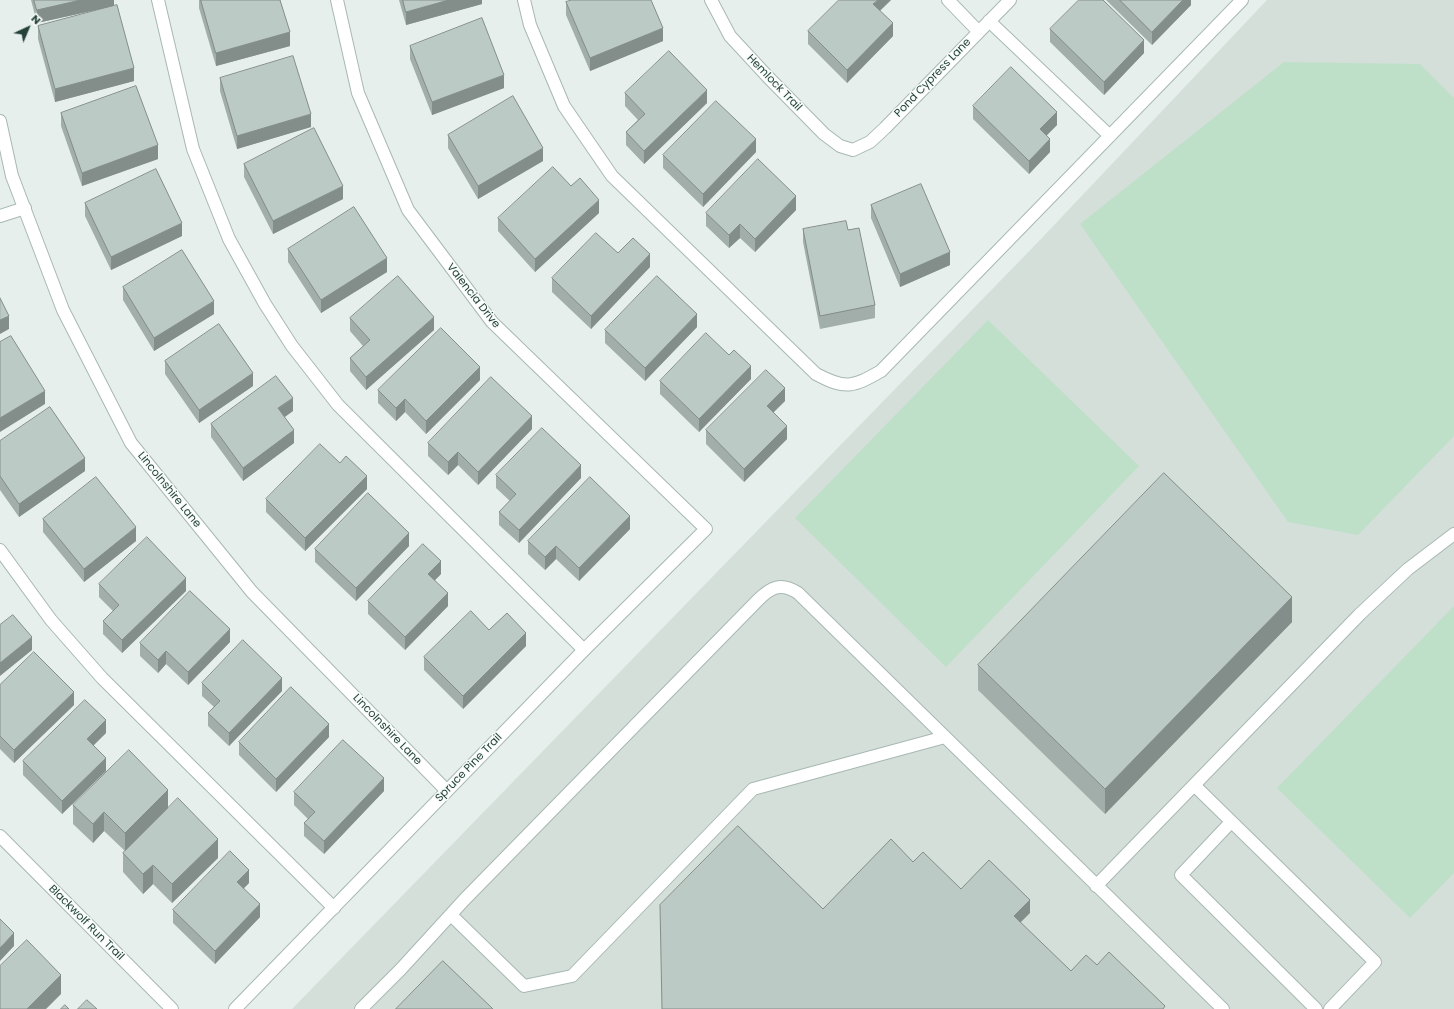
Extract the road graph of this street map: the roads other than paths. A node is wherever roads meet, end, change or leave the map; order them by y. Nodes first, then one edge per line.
1 (158, 0) edge
2 (338, 0) edge
3 (524, 0) edge
4 (711, 0) edge
5 (948, 0) edge
6 (1010, 0) edge
7 (1242, 0) edge
8 (989, 21) junction
9 (978, 31) junction
10 (0, 121) edge
11 (1110, 136) junction
12 (853, 150) joint
13 (25, 208) junction
14 (0, 216) edge
15 (706, 529) joint
16 (1454, 534) edge
17 (0, 550) edge
18 (584, 650) junction
19 (945, 737) junction
20 (1194, 785) junction
21 (447, 791) junction
22 (1232, 822) junction
23 (0, 836) edge
24 (1096, 886) junction
25 (334, 908) junction
26 (451, 915) junction
27 (172, 1009) edge
28 (235, 1009) edge
29 (361, 1009) edge
30 (1223, 1009) edge
31 (1316, 1009) edge
32 (1330, 1009) edge

1 - 18 street
2 - 15 street, Valencia Drive
3 - 11 street
4 - 12 street, Hemlock Trail
5 - 9 street
6 - 8 street, Pond Cypress Lane
7 - 11 street
8 - 9 street, Pond Cypress Lane
8 - 11 street
9 - 12 street, Pond Cypress Lane
10 - 13 street, Lincolnshire Lane
13 - 14 street
13 - 21 street, Lincolnshire Lane
15 - 18 street, Spruce Pine Trail
16 - 20 street
17 - 25 street
18 - 21 street, Spruce Pine Trail
19 - 24 street
19 - 26 street
19 - 26 street
20 - 22 street
20 - 24 street
21 - 25 street, Spruce Pine Trail
22 - 31 street
22 - 32 street
23 - 27 street, Blackwolf Run Trail
24 - 30 street
25 - 28 street, Spruce Pine Trail
26 - 29 street

